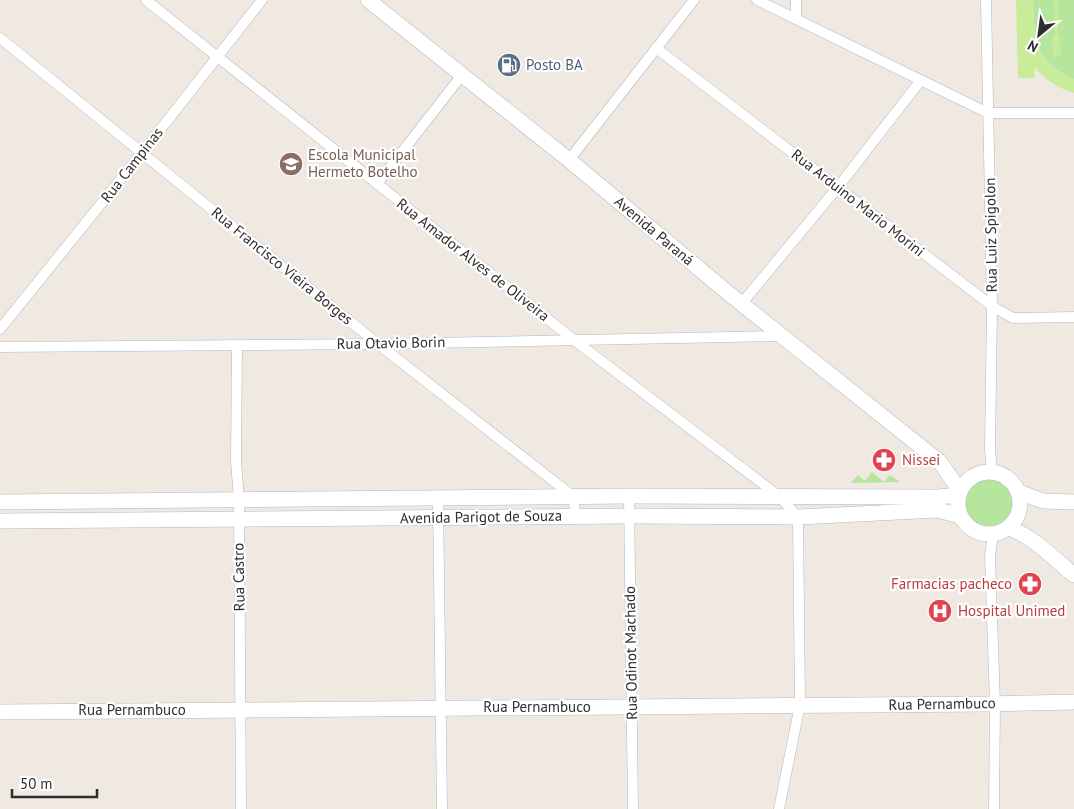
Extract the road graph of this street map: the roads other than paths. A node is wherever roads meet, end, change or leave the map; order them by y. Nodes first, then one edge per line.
1 (146, 0) edge
2 (262, 0) edge
3 (368, 0) edge
4 (694, 0) edge
5 (756, 0) edge
6 (796, 0) edge
7 (986, 0) edge
8 (796, 19) junction
9 (0, 38) edge
10 (656, 48) junction
11 (216, 57) junction
12 (462, 75) junction
13 (921, 80) junction
14 (1074, 112) edge
15 (988, 113) junction
16 (142, 153) junction
17 (569, 160) junction
18 (377, 184) junction
19 (838, 187) junction
20 (742, 303) junction
21 (992, 306) junction
22 (1074, 317) edge
23 (0, 330) edge
24 (782, 336) junction
25 (574, 340) junction
26 (378, 344) junction
27 (237, 345) junction
28 (0, 347) edge
29 (940, 462) junction
30 (984, 472) junction
31 (1019, 492) junction
32 (959, 493) junction
33 (629, 496) junction
34 (574, 497) junction
35 (780, 497) junction
36 (438, 498) junction
37 (239, 500) junction
38 (0, 502) edge
39 (1074, 502) edge
40 (629, 516) junction
41 (960, 516) junction
42 (575, 517) junction
43 (798, 517) junction
44 (438, 518) junction
45 (239, 519) junction
46 (0, 521) edge
47 (1009, 528) junction
48 (993, 534) junction
49 (1074, 575) edge
50 (1074, 702) edge
51 (996, 704) junction
52 (800, 706) junction
53 (632, 707) junction
54 (440, 708) junction
55 (240, 710) junction
56 (0, 712) edge
57 (241, 809) edge
58 (442, 809) edge
59 (633, 809) edge
60 (779, 809) edge
61 (994, 809) edge

1 - 11 street, Rua Amador Alves de Oliveira
2 - 11 street, Rua Campinas
3 - 12 street, Avenida Paraná
4 - 10 street
5 - 8 street
6 - 8 street
7 - 15 street, Rua Luiz Spigolon
8 - 13 street
9 - 16 street, Rua Francisco Vieira Borges
10 - 17 street
10 - 19 street, Rua Arduino Mario Morini
11 - 16 street, Rua Campinas
11 - 18 street, Rua Amador Alves de Oliveira
12 - 17 street, Avenida Paraná
12 - 18 street
13 - 15 street
13 - 19 street
14 - 15 street
15 - 21 street, Rua Luiz Spigolon
16 - 23 street, Rua Campinas
16 - 26 street, Rua Francisco Vieira Borges
17 - 20 street, Avenida Paraná
18 - 25 street, Rua Amador Alves de Oliveira
19 - 20 street
19 - 21 street, Rua Arduino Mario Morini
20 - 24 street, Avenida Paraná
21 - 22 street, Rua Arduino Mario Morini
21 - 30 street, Rua Luiz Spigolon
24 - 25 street, Rua Otavio Borin
24 - 29 street, Avenida Paraná
25 - 26 street, Rua Otavio Borin
25 - 35 street, Rua Amador Alves de Oliveira
26 - 27 street, Rua Otavio Borin
26 - 34 street, Rua Francisco Vieira Borges
27 - 28 street, Rua Otavio Borin
27 - 37 street, Rua Castro
29 - 30 street, Avenida Paraná
29 - 32 street, Avenida Paraná
30 - 31 street
30 - 32 street
31 - 39 street
31 - 47 street
32 - 35 street, Avenida Parigot de Souza
32 - 41 street
33 - 34 street, Avenida Parigot de Souza
33 - 35 street, Avenida Parigot de Souza
33 - 40 street, Rua Odinot Machado
34 - 36 street, Avenida Parigot de Souza
34 - 42 street
35 - 43 street, Rua Amador Alves de Oliveira
36 - 37 street, Avenida Parigot de Souza
36 - 44 street
37 - 38 street, Avenida Parigot de Souza
37 - 45 street, Rua Castro
40 - 42 street, Avenida Parigot de Souza
40 - 43 street, Avenida Parigot de Souza
40 - 53 street, Rua Odinot Machado
41 - 43 street, Avenida Parigot de Souza
41 - 48 street
42 - 44 street, Avenida Parigot de Souza
43 - 52 street
44 - 45 street, Avenida Parigot de Souza
44 - 54 street
45 - 46 street, Avenida Parigot de Souza
45 - 55 street, Rua Castro
47 - 48 street
47 - 49 street
48 - 51 street
50 - 51 street, Rua Pernambuco
51 - 52 street, Rua Pernambuco
51 - 61 street
52 - 53 street, Rua Pernambuco
52 - 60 street
53 - 54 street, Rua Pernambuco
53 - 59 street, Rua Odinot Machado
54 - 55 street, Rua Pernambuco
54 - 58 street
55 - 56 street, Rua Pernambuco
55 - 57 street, Rua Castro

